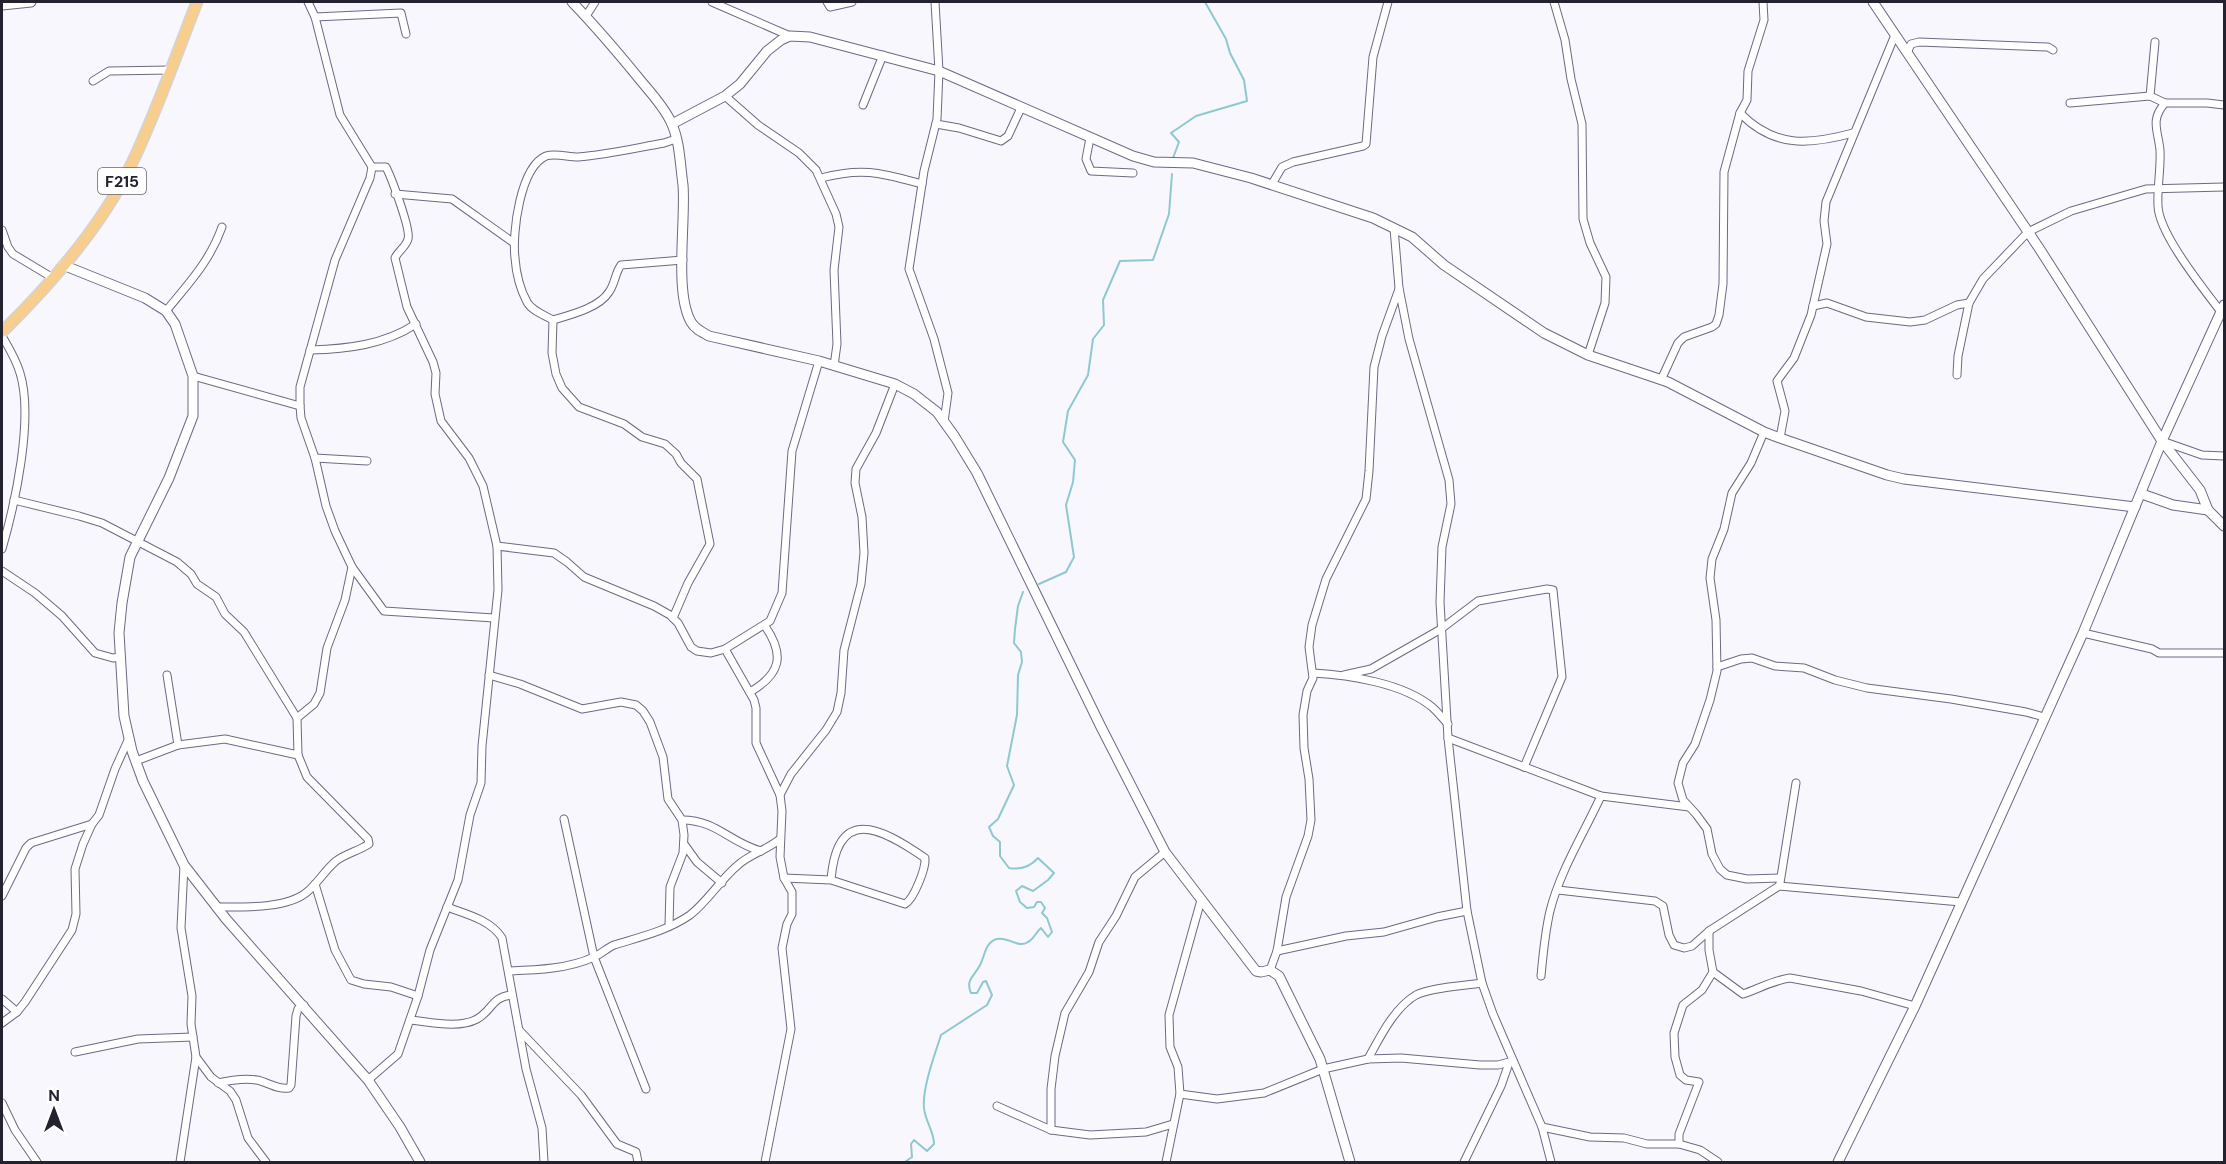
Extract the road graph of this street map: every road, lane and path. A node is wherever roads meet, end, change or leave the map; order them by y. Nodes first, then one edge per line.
1 (31, 2) edge
2 (197, 2) edge
3 (308, 2) edge
4 (572, 2) edge
5 (595, 2) edge
6 (712, 2) edge
7 (827, 2) edge
8 (852, 2) edge
9 (935, 2) edge
10 (1388, 2) edge
11 (1554, 2) edge
12 (1763, 2) edge
13 (1873, 2) edge
14 (2, 5) edge
15 (586, 16) junction
16 (315, 17) junction
17 (406, 34) dead end
18 (1895, 34) junction
19 (790, 36) junction
20 (2154, 42) dead end
21 (2053, 50) dead end
22 (1907, 53) junction
23 (883, 56) junction
24 (170, 70) junction
25 (939, 71) junction
26 (93, 81) dead end
27 (725, 96) junction
28 (2150, 96) junction
29 (2070, 103) dead end
30 (2165, 103) junction
31 (862, 105) dead end
32 (2224, 105) edge
33 (1021, 108) junction
34 (1740, 113) junction
35 (672, 124) junction
36 (936, 124) junction
37 (1853, 133) junction
38 (1090, 138) junction
39 (676, 139) junction
40 (372, 167) junction
41 (1133, 173) dead end
42 (821, 178) junction
43 (922, 184) junction
44 (1272, 184) junction
45 (2224, 187) edge
46 (2159, 188) junction
47 (395, 194) junction
48 (222, 227) dead end
49 (1394, 228) junction
50 (2, 230) edge
51 (2028, 232) junction
52 (514, 243) junction
53 (683, 260) junction
54 (63, 266) junction
55 (53, 278) junction
56 (1399, 288) junction
57 (1969, 303) junction
58 (1813, 306) junction
59 (2223, 309) edge
60 (166, 311) junction
61 (553, 320) junction
62 (416, 324) junction
63 (2, 334) edge
64 (310, 350) junction
65 (1588, 355) junction
66 (819, 361) junction
67 (834, 366) junction
68 (1957, 375) dead end
69 (193, 376) junction
70 (1661, 380) junction
71 (895, 384) junction
72 (300, 406) junction
73 (944, 422) junction
74 (1764, 432) junction
75 (1780, 438) junction
76 (2162, 441) junction
77 (2224, 456) edge
78 (315, 458) junction
79 (367, 461) dead end
80 (2142, 494) junction
81 (14, 500) junction
82 (2135, 507) junction
83 (2208, 510) junction
84 (2224, 526) edge
85 (137, 543) junction
86 (497, 546) junction
87 (2, 549) edge
88 (352, 567) junction
89 (2, 571) edge
90 (494, 618) junction
91 (673, 618) junction
92 (765, 626) junction
93 (1441, 629) junction
94 (2083, 633) junction
95 (725, 650) junction
96 (2224, 653) edge
97 (120, 657) junction
98 (1717, 667) junction
99 (1313, 674) junction
100 (167, 675) dead end
101 (489, 675) junction
102 (1344, 675) junction
103 (750, 692) junction
104 (2044, 717) junction
105 (297, 718) junction
106 (1448, 724) junction
107 (129, 738) junction
108 (1448, 738) junction
109 (178, 745) junction
110 (298, 755) junction
111 (136, 761) junction
112 (1524, 767) junction
113 (1796, 783) dead end
114 (780, 795) junction
115 (1601, 796) junction
116 (1689, 807) junction
117 (564, 819) dead end
118 (682, 820) junction
119 (92, 824) junction
120 (780, 838) junction
121 (684, 844) junction
122 (762, 851) junction
123 (1165, 852) junction
124 (184, 865) junction
125 (784, 878) junction
126 (831, 880) junction
127 (1780, 882) junction
128 (722, 883) junction
129 (315, 884) junction
130 (1558, 890) junction
131 (2, 896) edge
132 (1201, 900) junction
133 (1961, 902) junction
134 (217, 907) junction
135 (447, 907) junction
136 (1467, 911) junction
137 (669, 926) junction
138 (1709, 931) junction
139 (1277, 951) junction
140 (594, 957) junction
141 (1270, 970) junction
142 (509, 971) junction
143 (1713, 972) junction
144 (1541, 976) dead end
145 (1482, 983) junction
146 (512, 995) junction
147 (417, 996) junction
148 (2, 999) edge
149 (304, 1005) junction
150 (1915, 1006) junction
151 (17, 1012) junction
152 (410, 1020) junction
153 (2, 1023) edge
154 (520, 1031) junction
155 (193, 1037) junction
156 (75, 1052) dead end
157 (196, 1057) junction
158 (1368, 1059) junction
159 (1511, 1062) junction
160 (1323, 1069) junction
161 (368, 1080) junction
162 (218, 1083) junction
163 (646, 1089) dead end
164 (1180, 1094) junction
165 (2, 1104) edge
166 (997, 1106) dead end
167 (1173, 1124) junction
168 (1542, 1127) junction
169 (1051, 1130) junction
170 (1679, 1144) junction
171 (37, 1162) edge
172 (180, 1162) edge
173 (267, 1162) edge
174 (420, 1162) edge
175 (544, 1162) edge
176 (638, 1162) edge
177 (765, 1162) edge
178 (1166, 1162) edge
179 (1350, 1162) edge
180 (1464, 1162) edge
181 (1551, 1162) edge
182 (1715, 1162) edge
183 (1838, 1162) edge

1 - 14 street
2 - 24 main road, F215
3 - 16 street
4 - 15 street
5 - 15 street
6 - 19 street
7 - 8 street
9 - 25 street
10 - 44 street
11 - 65 street
12 - 34 street
13 - 18 street
15 - 35 street
16 - 17 street
16 - 40 street
18 - 22 street
18 - 37 street
19 - 23 street
19 - 27 street
20 - 28 street
21 - 22 street
22 - 51 street
23 - 25 street
23 - 31 street
24 - 26 street
24 - 54 main road, F215
25 - 33 street
25 - 36 street
27 - 35 street
27 - 42 street
28 - 29 street
28 - 30 street
30 - 32 street
30 - 46 street
33 - 36 street
33 - 38 street
34 - 37 street
34 - 70 street
35 - 39 street
36 - 43 street
37 - 58 street
38 - 41 street
38 - 44 street
39 - 52 street
39 - 53 street
40 - 47 street
40 - 64 street
42 - 43 street
42 - 67 street
43 - 73 street
44 - 49 street
45 - 46 street
46 - 51 street
46 - 59 street
47 - 52 street
47 - 62 street
48 - 60 street
49 - 56 street
49 - 65 street
50 - 55 street
51 - 57 street
51 - 76 street
52 - 61 street
53 - 61 street
53 - 66 street
54 - 55 main road, F215
54 - 60 street
55 - 63 main road, F215
56 - 93 street
56 - 99 street
57 - 58 street
57 - 68 street
58 - 75 street
59 - 76 street
60 - 69 street
61 - 91 street
62 - 64 street
62 - 86 street
63 - 81 street
64 - 72 street
65 - 70 street
66 - 67 street
66 - 92 street
67 - 71 street
69 - 72 street
69 - 85 street
70 - 74 street
71 - 73 street
71 - 114 street
72 - 78 street
73 - 123 street
74 - 75 street
74 - 98 street
75 - 82 street
76 - 77 street
76 - 80 street
76 - 83 street
78 - 79 street
78 - 88 street
80 - 82 street
80 - 83 street
81 - 85 street
81 - 87 street
82 - 94 street
83 - 84 street
85 - 97 street
85 - 105 street
86 - 90 street
86 - 91 street
88 - 90 street
88 - 105 street
89 - 97 street
90 - 101 street
91 - 95 street
92 - 95 street
92 - 103 street
93 - 102 street
93 - 106 street
93 - 112 street
94 - 96 street
94 - 104 street
95 - 103 street
97 - 107 street
98 - 104 street
98 - 116 street
99 - 102 street
99 - 139 street
100 - 109 street
101 - 118 street
101 - 135 street
102 - 106 street
103 - 114 street
104 - 133 street
105 - 110 street
106 - 108 street
107 - 111 street
107 - 119 street
108 - 112 street
108 - 136 street
109 - 110 street
109 - 111 street
110 - 129 street
111 - 124 street
112 - 115 street
113 - 127 street
114 - 120 street
115 - 116 street
115 - 130 street
116 - 127 street
117 - 140 street
118 - 121 street
118 - 122 street
119 - 131 street
119 - 151 street
120 - 122 street
120 - 125 street
121 - 128 street
121 - 137 street
122 - 128 street
123 - 132 street
123 - 169 street
124 - 134 street
124 - 155 street
125 - 126 street
125 - 177 street
126 - 126 street
127 - 133 street
127 - 138 street
128 - 137 street
129 - 134 street
129 - 147 street
130 - 138 street
130 - 144 street
132 - 141 street
132 - 164 street
133 - 150 street
134 - 149 street
135 - 142 street
135 - 147 street
136 - 139 street
136 - 145 street
137 - 140 street
138 - 143 street
139 - 141 street
140 - 142 street
140 - 163 street
141 - 160 street
142 - 146 street
143 - 150 street
143 - 170 street
145 - 158 street
145 - 159 street
146 - 152 street
146 - 154 street
147 - 152 street
148 - 151 street
149 - 161 street
149 - 162 street
150 - 183 street
151 - 153 street
152 - 161 street
154 - 175 street
154 - 176 street
155 - 156 street
155 - 157 street
157 - 162 street
157 - 172 street
158 - 159 street
158 - 160 street
159 - 168 street
159 - 180 street
160 - 164 street
160 - 179 street
161 - 174 street
162 - 173 street
164 - 167 street
165 - 171 street
166 - 169 street
167 - 169 street
167 - 178 street
168 - 170 street
168 - 181 street
170 - 182 street

